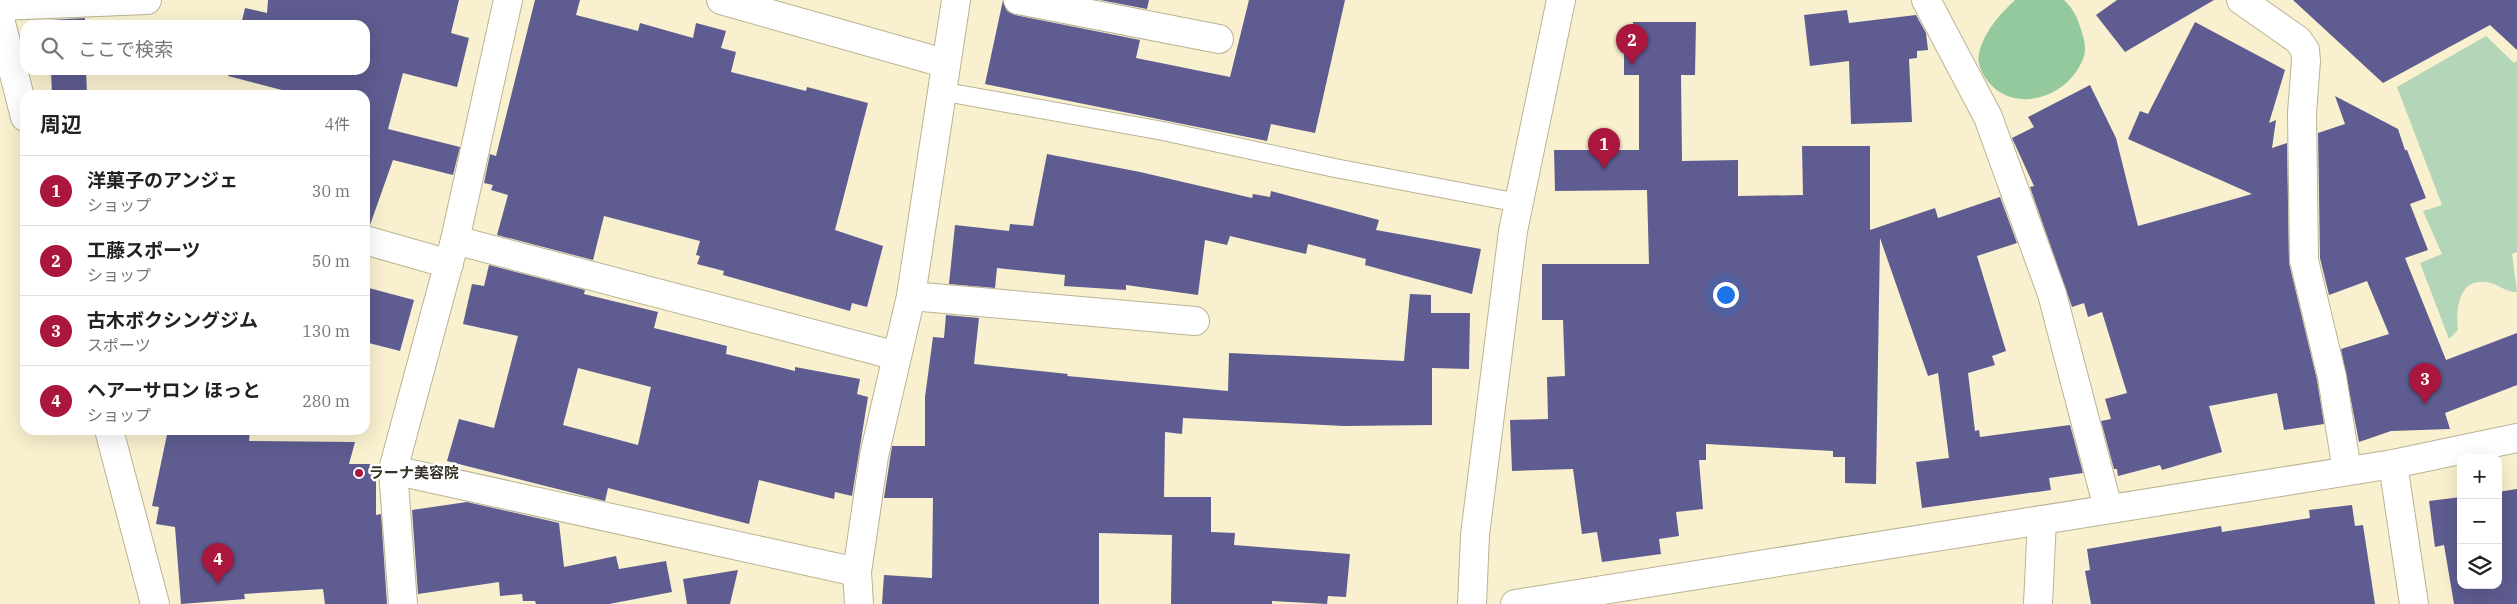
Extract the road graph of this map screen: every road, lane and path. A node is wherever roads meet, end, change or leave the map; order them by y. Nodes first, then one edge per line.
1 (148, 0) edge
2 (508, 0) edge
3 (721, 0) edge
4 (956, 0) edge
5 (1018, 0) edge
6 (1561, 0) edge
7 (1926, 0) edge
8 (2241, 0) edge
9 (0, 6) edge
10 (0, 20) edge
11 (1219, 39) dead end
12 (944, 63) junction
13 (940, 91) junction
14 (20, 98) edge
15 (1518, 203) junction
16 (370, 241) edge
17 (452, 252) junction
18 (911, 296) junction
19 (1195, 322) dead end
20 (897, 356) junction
21 (110, 435) edge
22 (2517, 438) edge
23 (2393, 464) junction
24 (393, 470) junction
25 (2347, 471) junction
26 (2108, 508) junction
27 (2042, 520) junction
28 (857, 572) junction
29 (1574, 599) edge
30 (155, 604) edge
31 (403, 604) edge
32 (859, 604) edge
33 (1472, 604) edge
34 (1515, 604) edge
35 (2038, 604) edge
36 (2414, 604) edge

1 - 9 street
2 - 17 street
3 - 12 street
4 - 12 street
5 - 11 street
6 - 15 street
7 - 26 street
8 - 25 street
10 - 14 street
12 - 13 street
13 - 15 lane
13 - 18 street
15 - 33 street
16 - 17 street
17 - 20 street
17 - 24 street
18 - 19 street
18 - 20 street
20 - 28 street
21 - 30 street
22 - 23 street
23 - 25 street
23 - 36 street
24 - 28 street
24 - 31 street
25 - 26 street
26 - 27 street
27 - 29 street
27 - 35 street
28 - 32 street
29 - 34 street

